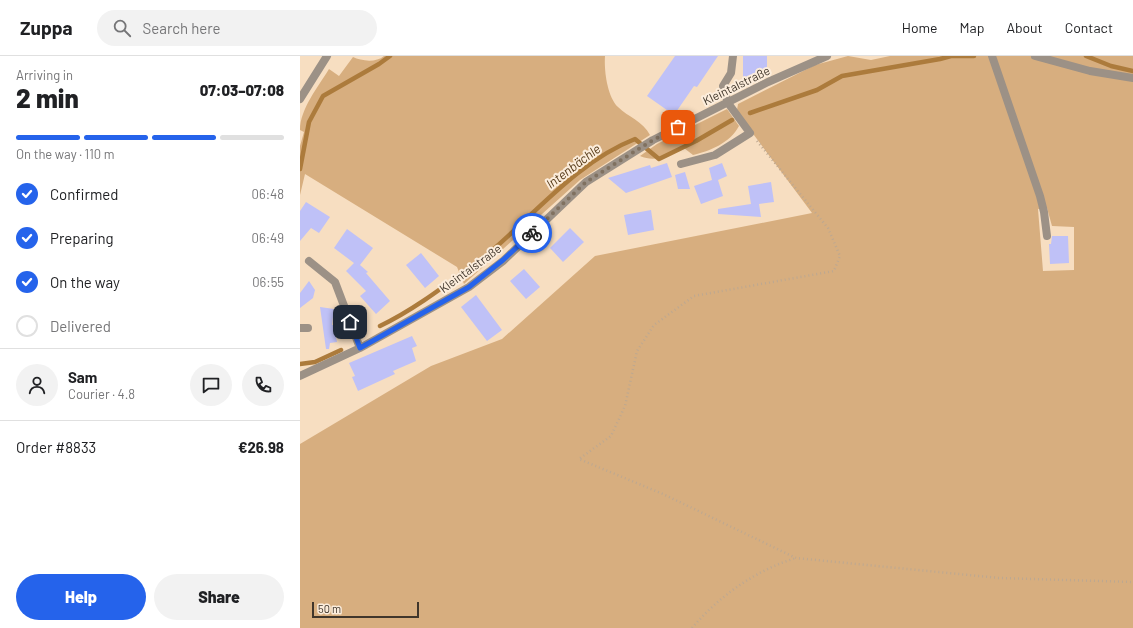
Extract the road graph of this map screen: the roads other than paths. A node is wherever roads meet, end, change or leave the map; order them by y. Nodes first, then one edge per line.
1 (327, 56) edge
2 (732, 56) edge
3 (827, 56) edge
4 (992, 56) edge
5 (1035, 56) edge
6 (1133, 78) edge
7 (300, 99) edge
8 (728, 103) junction
9 (681, 164) dead end
10 (1047, 236) dead end
11 (309, 261) dead end
12 (360, 348) junction
13 (300, 376) edge

1 - 7 street
2 - 8 street
3 - 8 street, Kleintalstraße
4 - 10 street
5 - 6 street
8 - 9 street
8 - 12 street, Kleintalstraße
11 - 12 street
12 - 13 street, Kleintalstraße

